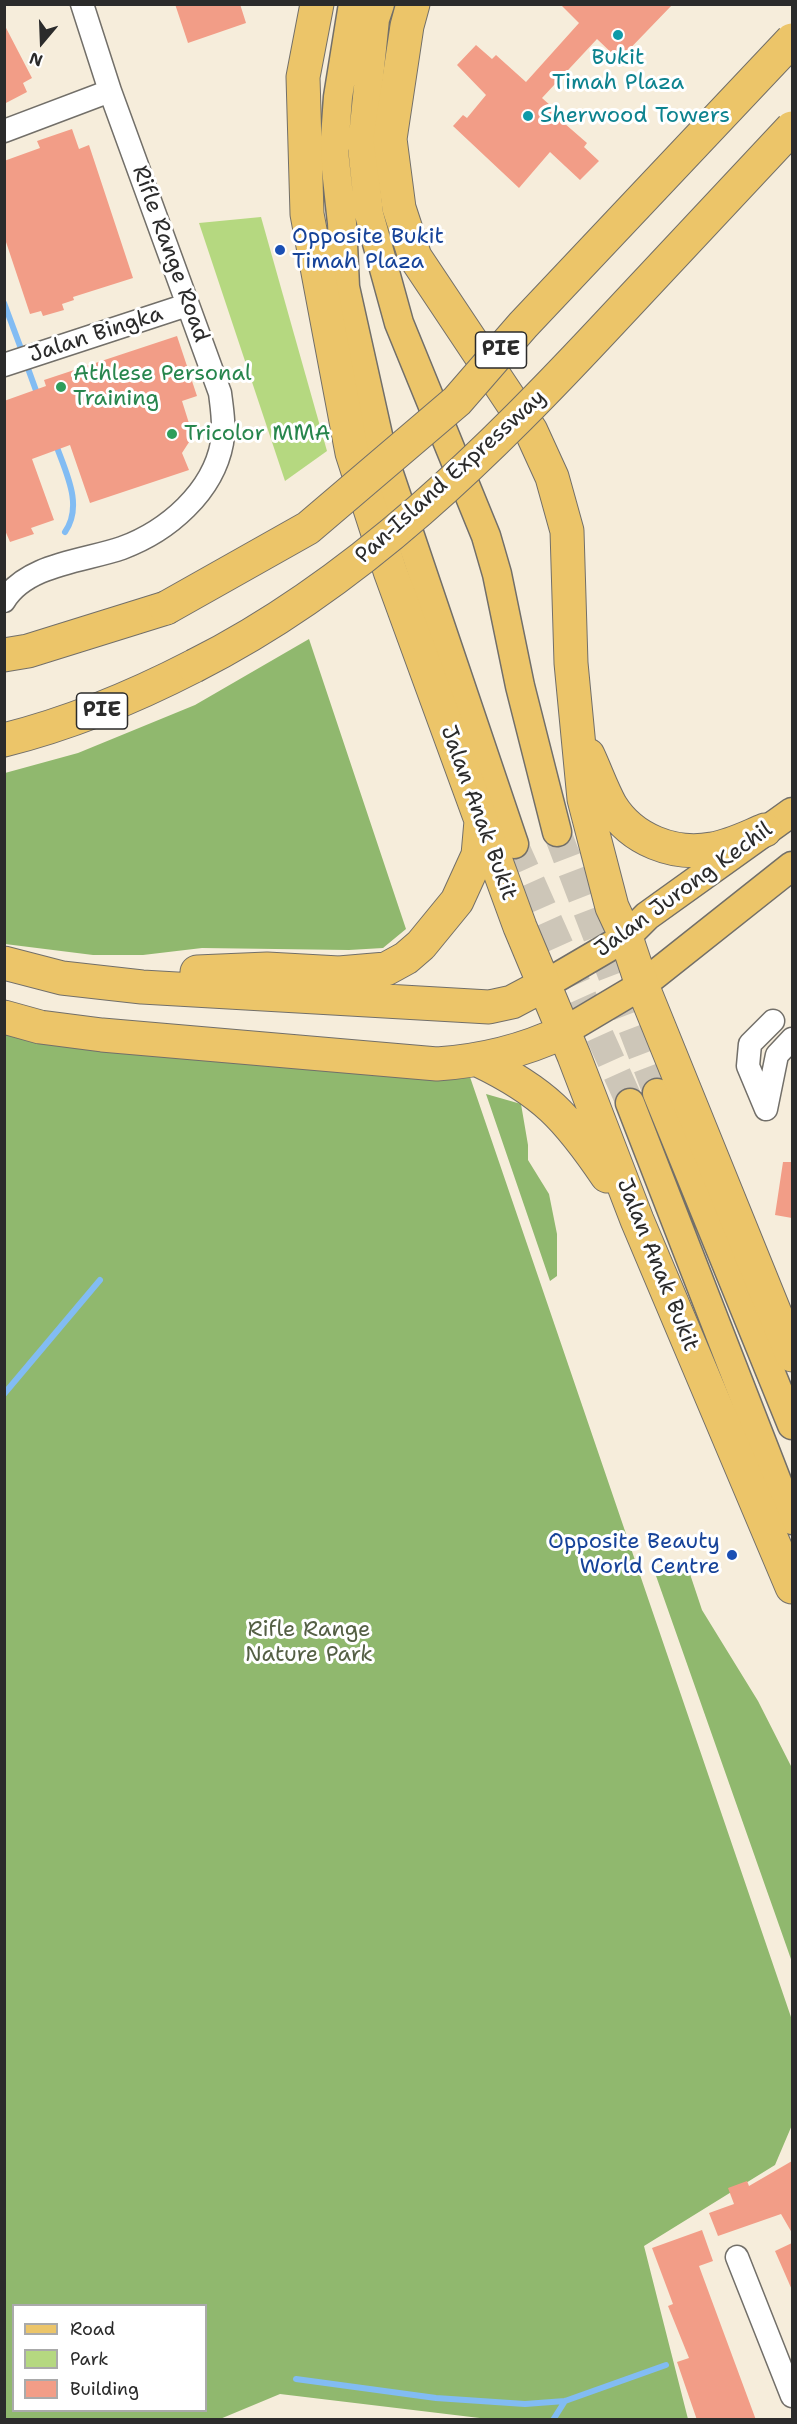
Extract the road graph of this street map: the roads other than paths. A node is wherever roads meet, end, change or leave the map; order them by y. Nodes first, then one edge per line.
1 (82, 4) edge
2 (317, 4) edge
3 (352, 4) edge
4 (380, 4) edge
5 (412, 4) edge
6 (792, 40) edge
7 (110, 91) junction
8 (792, 128) edge
9 (4, 131) edge
10 (187, 305) junction
11 (7, 364) edge
12 (8, 588) edge
13 (4, 655) edge
14 (576, 729) junction
15 (4, 740) edge
16 (792, 812) edge
17 (481, 819) junction
18 (765, 830) junction
19 (557, 832) tunnel mouth
20 (514, 844) tunnel mouth
21 (792, 866) edge
22 (626, 938) junction
23 (4, 963) edge
24 (543, 985) junction
25 (642, 985) junction
26 (142, 987) junction
27 (4, 1017) edge
28 (773, 1021) dead end
29 (563, 1032) junction
30 (792, 1039) edge
31 (480, 1061) junction
32 (637, 1220) junction
33 (792, 1355) edge
34 (792, 1425) edge
35 (792, 1520) edge
36 (792, 1587) edge
37 (737, 2257) dead end
38 (792, 2396) edge

1 - 7 street, Rifle Range Road
2 - 17 highway, Jalan Anak Bukit
3 - 20 main road, Jalan Anak Bukit
4 - 19 main road
5 - 14 highway
6 - 13 highway, PIE, bridge
7 - 9 street
7 - 10 street, Rifle Range Road
8 - 15 highway, Pan-Island Expressway / PIE, bridge
10 - 11 street, Jalan Bingka
10 - 12 street, Rifle Range Road
14 - 18 highway
14 - 22 highway
16 - 18 main road, Jalan Jurong Kechil
17 - 24 highway, Jalan Anak Bukit
17 - 26 highway
18 - 22 main road, Jalan Jurong Kechil
21 - 25 main road, Jalan Jurong Kechil
22 - 24 main road, Jalan Jurong Kechil
22 - 25 highway
23 - 26 highway
24 - 26 highway
24 - 29 highway, Jalan Anak Bukit
25 - 29 main road, Jalan Jurong Kechil
25 - 33 highway
27 - 31 highway
28 - 30 street
29 - 31 highway
29 - 32 highway, Jalan Anak Bukit
31 - 32 highway
32 - 36 highway, Jalan Anak Bukit
34 - 35 main road, Jalan Anak Bukit
37 - 38 street

